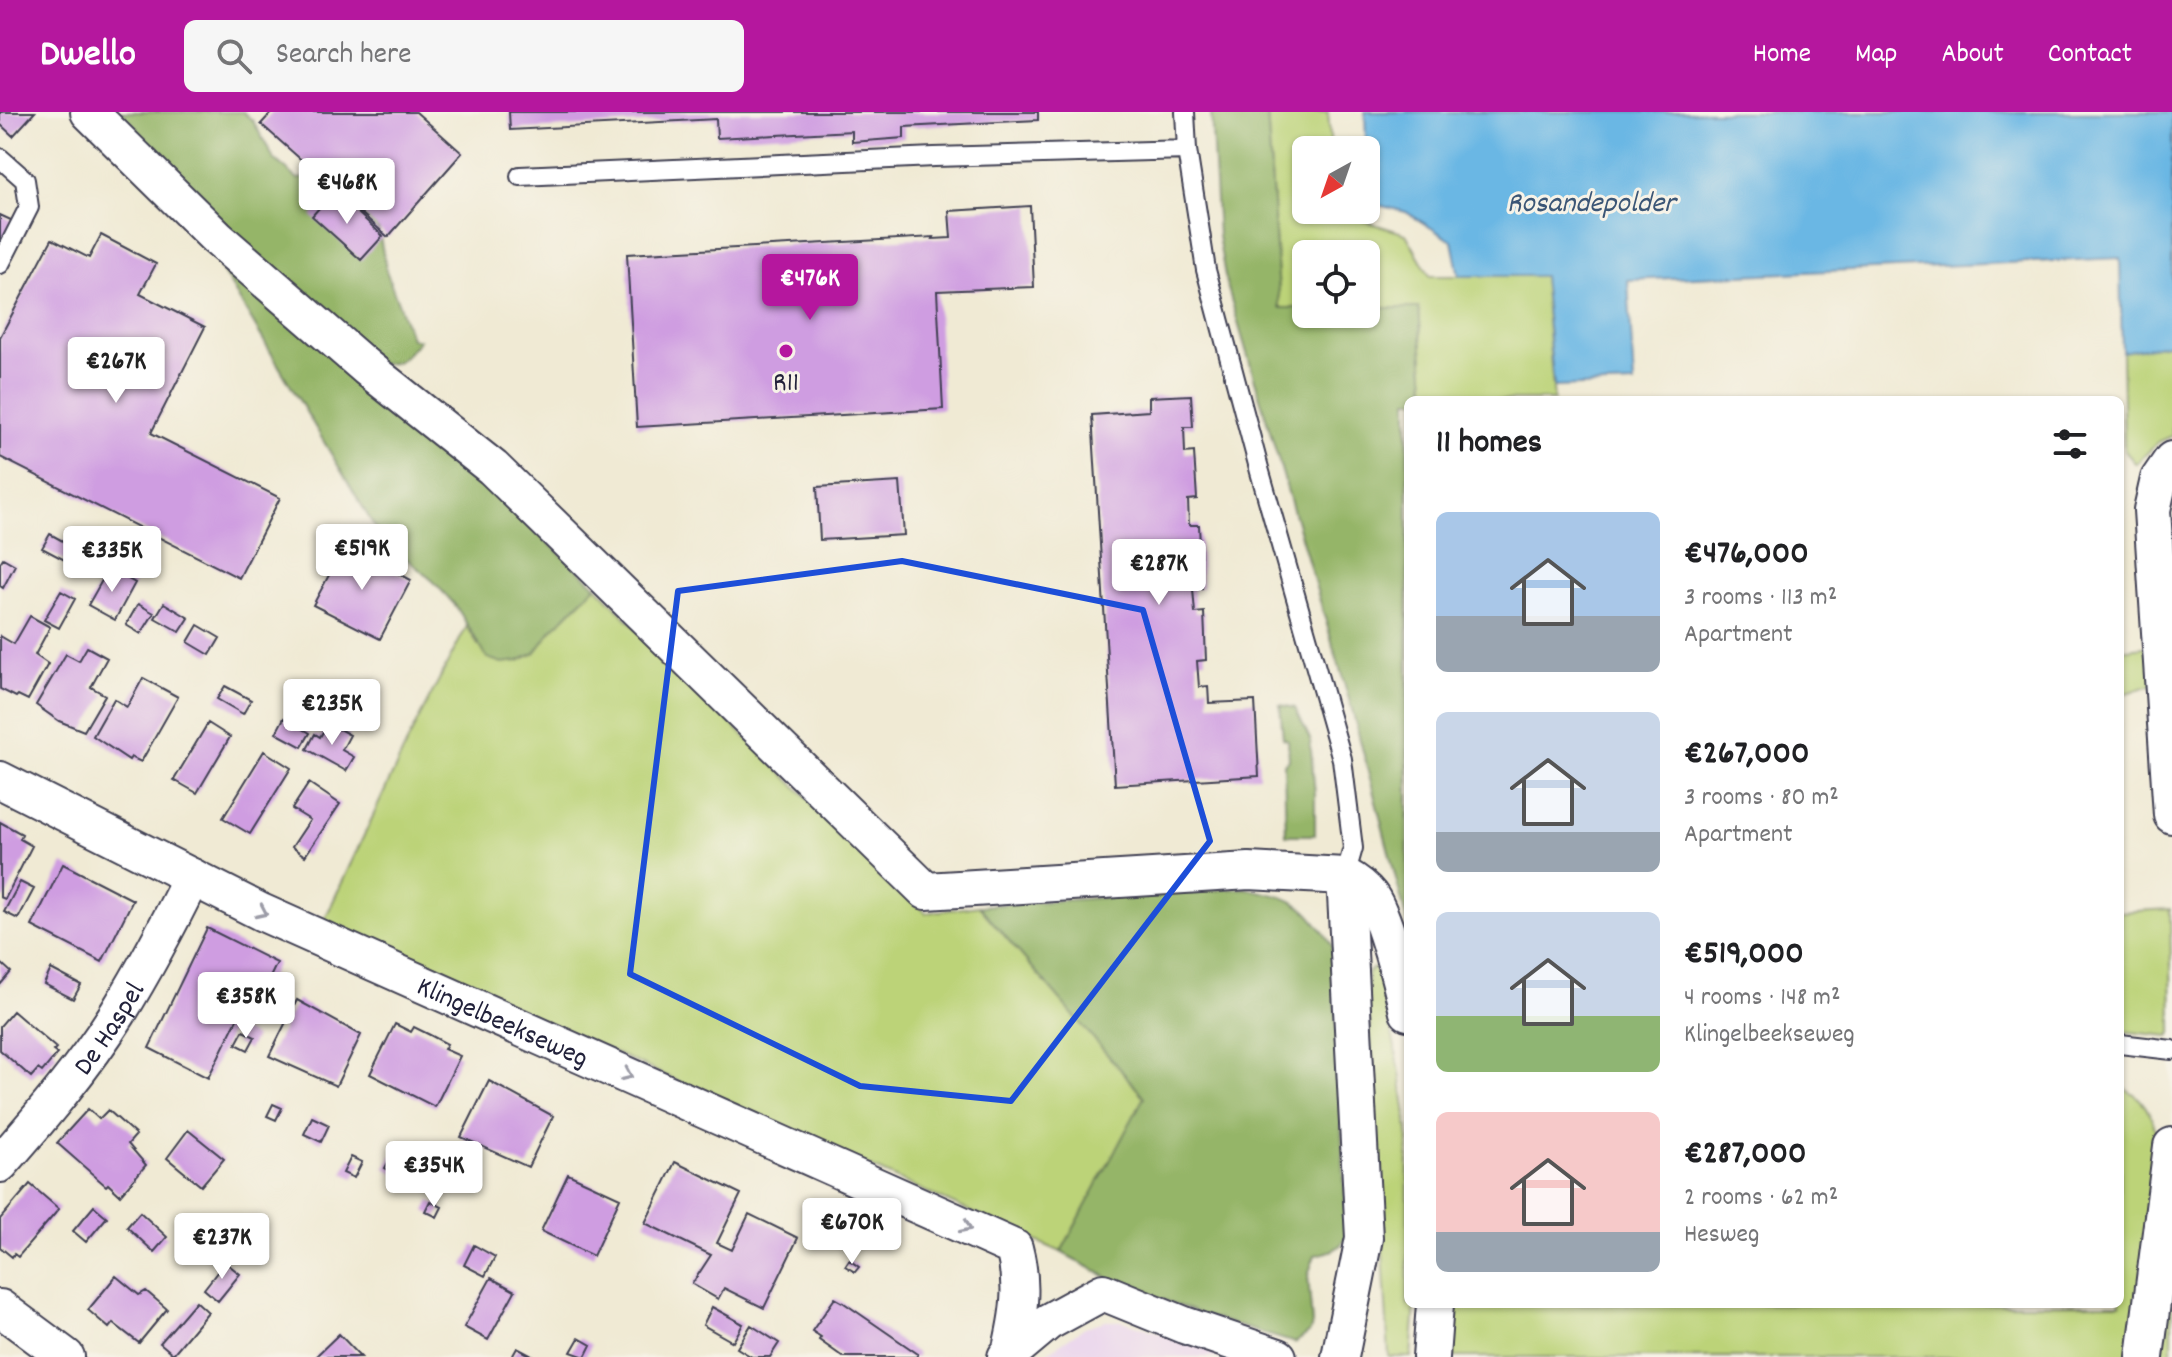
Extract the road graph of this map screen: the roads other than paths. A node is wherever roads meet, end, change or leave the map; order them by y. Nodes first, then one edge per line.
1 (89, 112) edge
2 (1185, 112) edge
3 (1187, 150) junction
4 (0, 158) edge
5 (520, 176) dead end
6 (0, 264) edge
7 (2172, 460) edge
8 (0, 780) edge
9 (2172, 815) edge
10 (1345, 876) junction
11 (192, 877) junction
12 (1404, 994) edge
13 (2124, 1044) edge
14 (2172, 1050) edge
15 (2172, 1146) edge
16 (0, 1164) edge
17 (0, 1308) edge
18 (1435, 1308) edge
19 (1008, 1355) edge
20 (66, 1357) edge
21 (1278, 1357) edge
22 (1340, 1357) edge
23 (1431, 1357) edge
24 (2145, 1357) edge

1 - 10 street
2 - 3 lane
3 - 5 lane
3 - 10 lane
4 - 6 lane
7 - 9 street
8 - 11 street, Klingelbeekseweg
10 - 12 street
10 - 22 street
11 - 16 street, De Haspel
11 -> 19 street, Klingelbeekseweg
13 - 14 lane
15 - 24 street
17 - 20 street
18 - 23 street
19 - 21 street

